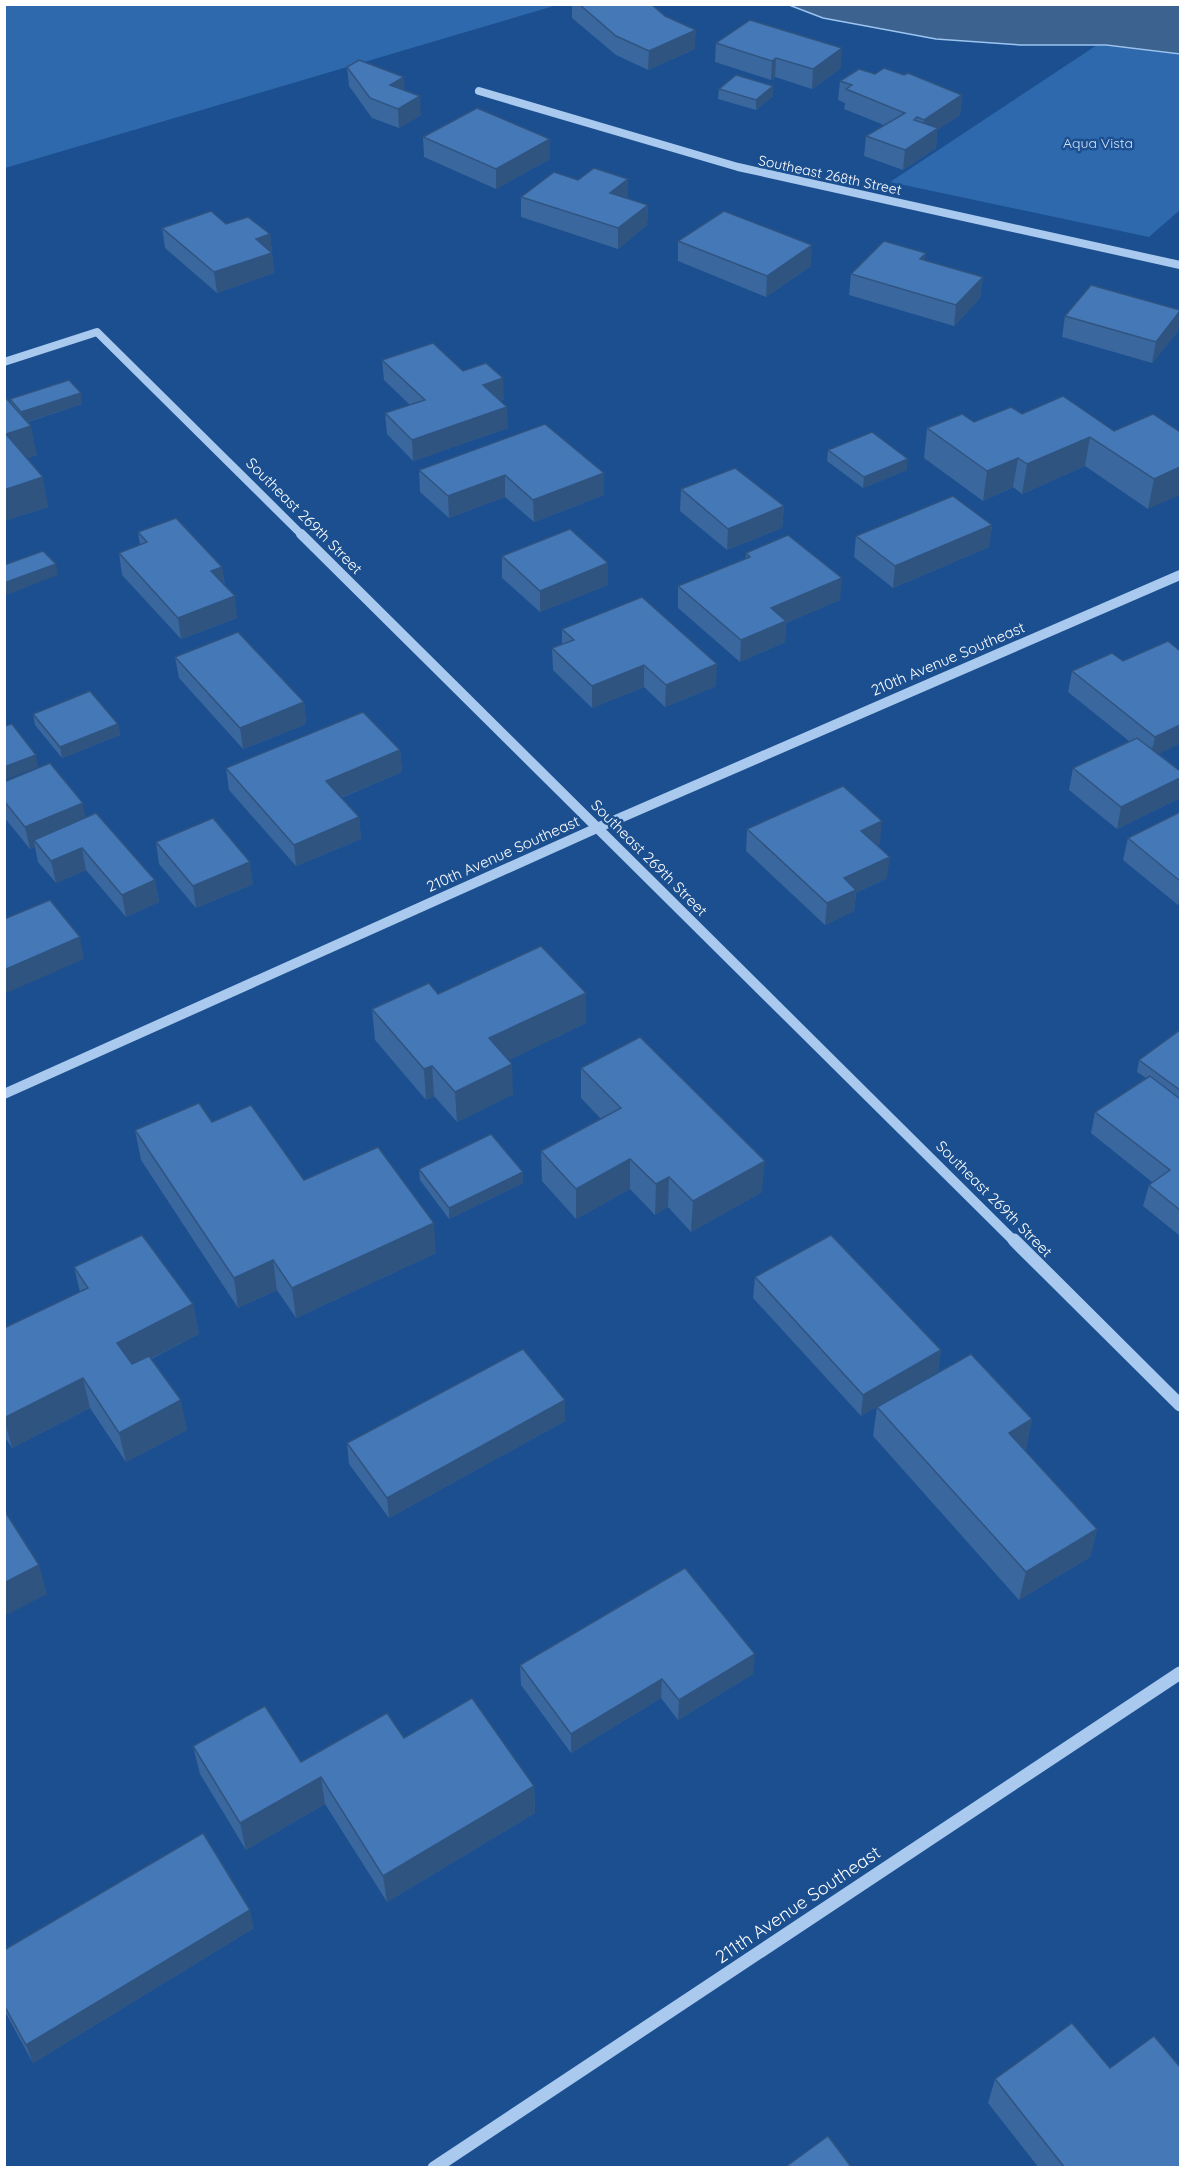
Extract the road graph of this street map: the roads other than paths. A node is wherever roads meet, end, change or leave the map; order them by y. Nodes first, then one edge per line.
1 (479, 91) dead end
2 (1180, 265) edge
3 (4, 362) edge
4 (1180, 575) edge
5 (597, 828) junction
6 (4, 1094) edge
7 (1180, 1405) edge
8 (1180, 1673) edge
9 (434, 2168) edge

1 - 2 street, Southeast 268th Street
3 - 5 street, Southeast 269th Street
4 - 5 street, 210th Avenue Southeast
5 - 6 street, 210th Avenue Southeast
5 - 7 street, Southeast 269th Street
8 - 9 street, 211th Avenue Southeast

